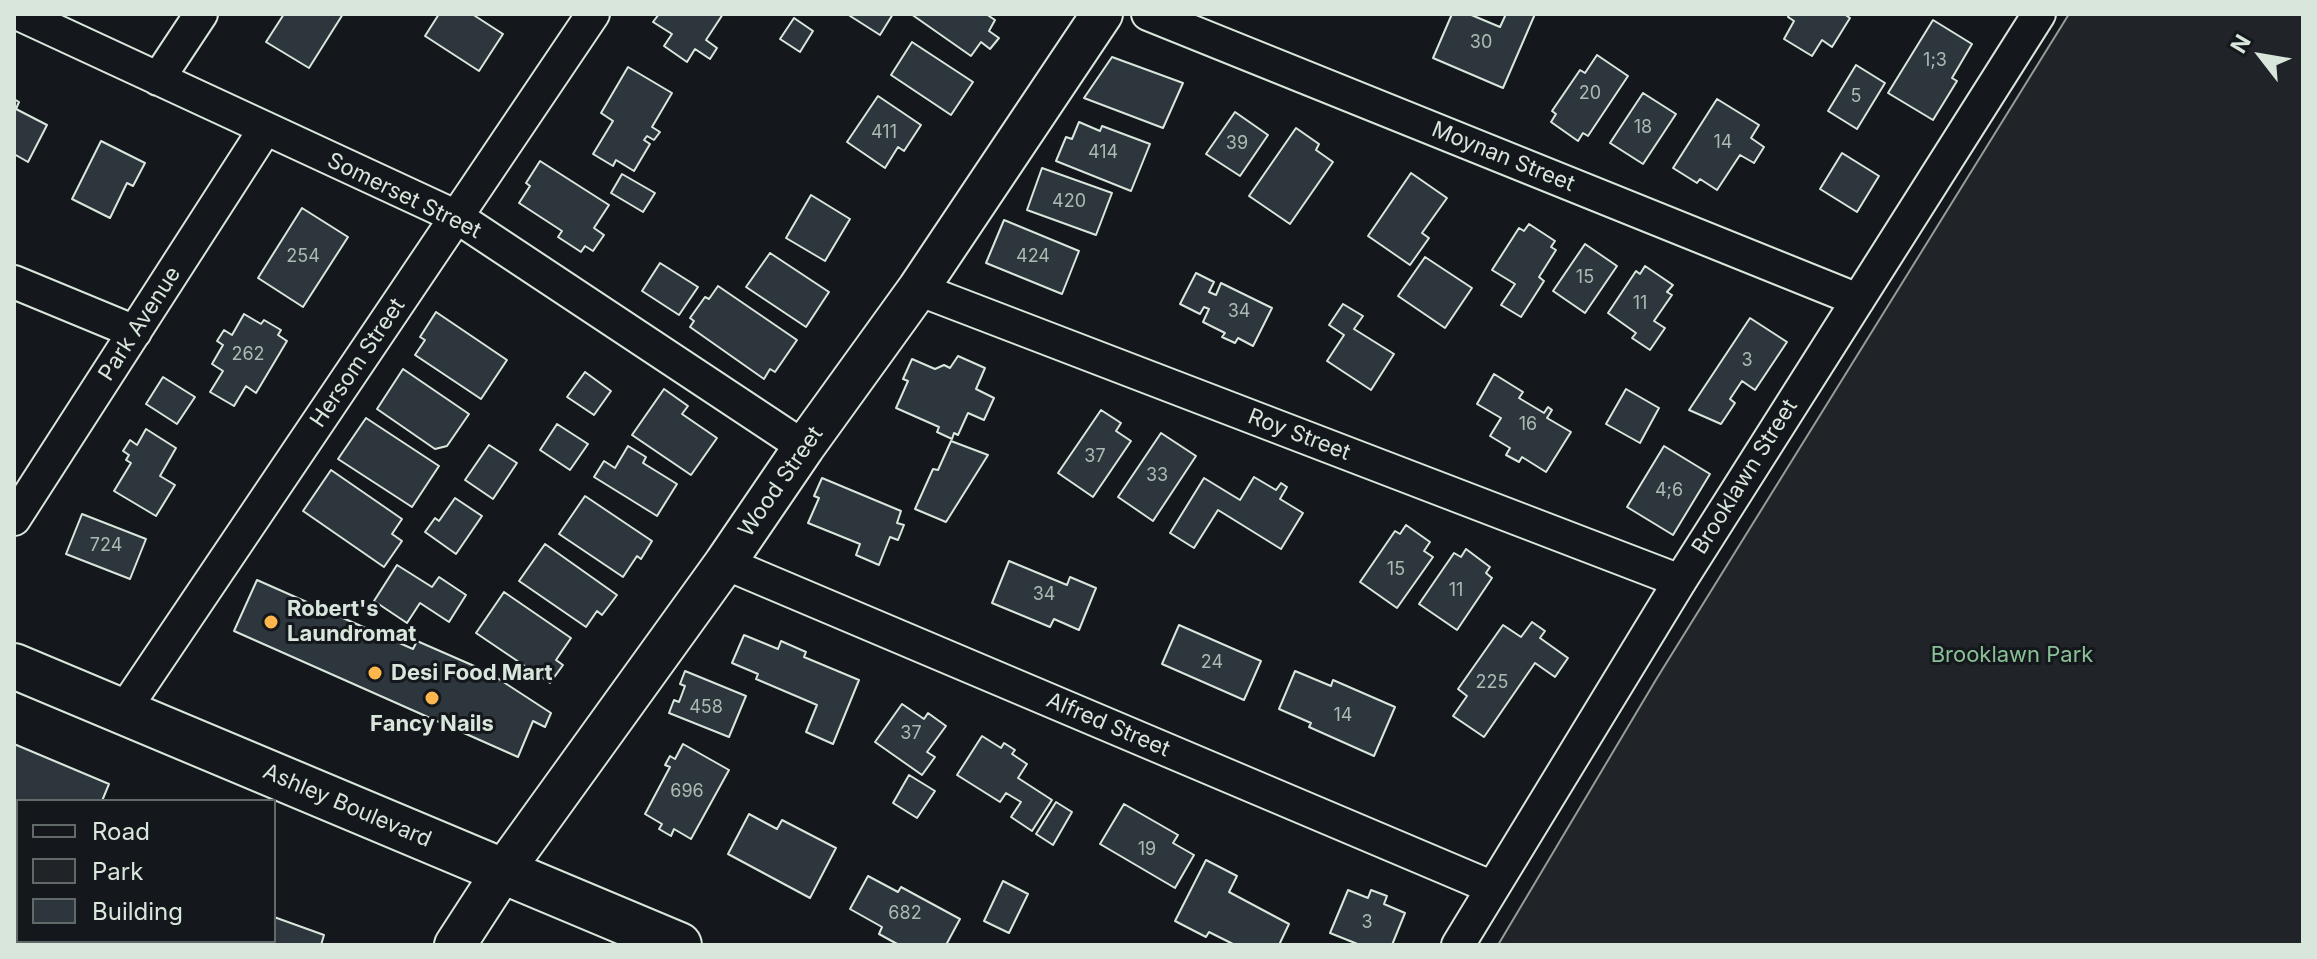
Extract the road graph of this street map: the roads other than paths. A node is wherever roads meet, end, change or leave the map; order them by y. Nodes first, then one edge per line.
1 (19, 14) edge
2 (201, 14) edge
3 (593, 14) edge
4 (1102, 14) edge
5 (1148, 14) edge
6 (2039, 14) edge
7 (158, 79) junction
8 (265, 129) junction
9 (457, 217) junction
10 (14, 282) edge
11 (918, 289) junction
12 (1858, 300) junction
13 (135, 332) junction
14 (804, 447) junction
15 (14, 519) edge
16 (725, 563) junction
17 (1680, 581) junction
18 (14, 666) edge
19 (122, 713) junction
20 (503, 871) junction
21 (1491, 887) junction
22 (455, 945) edge
23 (679, 945) edge
24 (1458, 945) edge

1 - 7 street, Somerset Street
2 - 7 street
3 - 9 street, Hersom Street
4 - 11 street, Wood Street
5 - 12 street, Moynan Street
6 - 12 street, Brooklawn Street
7 - 8 street, Somerset Street
8 - 9 street, Somerset Street
8 - 13 street, Park Avenue
9 - 14 street, Somerset Street
9 - 19 street, Hersom Street
10 - 13 street
11 - 14 street, Wood Street
11 - 17 street, Roy Street
12 - 17 street, Brooklawn Street
13 - 15 street, Park Avenue
14 - 16 street, Wood Street
16 - 20 street, Wood Street
16 - 21 street, Alfred Street
17 - 21 street, Brooklawn Street
18 - 19 main road, Ashley Boulevard
19 - 20 main road, Ashley Boulevard
20 - 22 street, Wood Street
20 - 23 main road, Ashley Boulevard
21 - 24 street, Brooklawn Street

